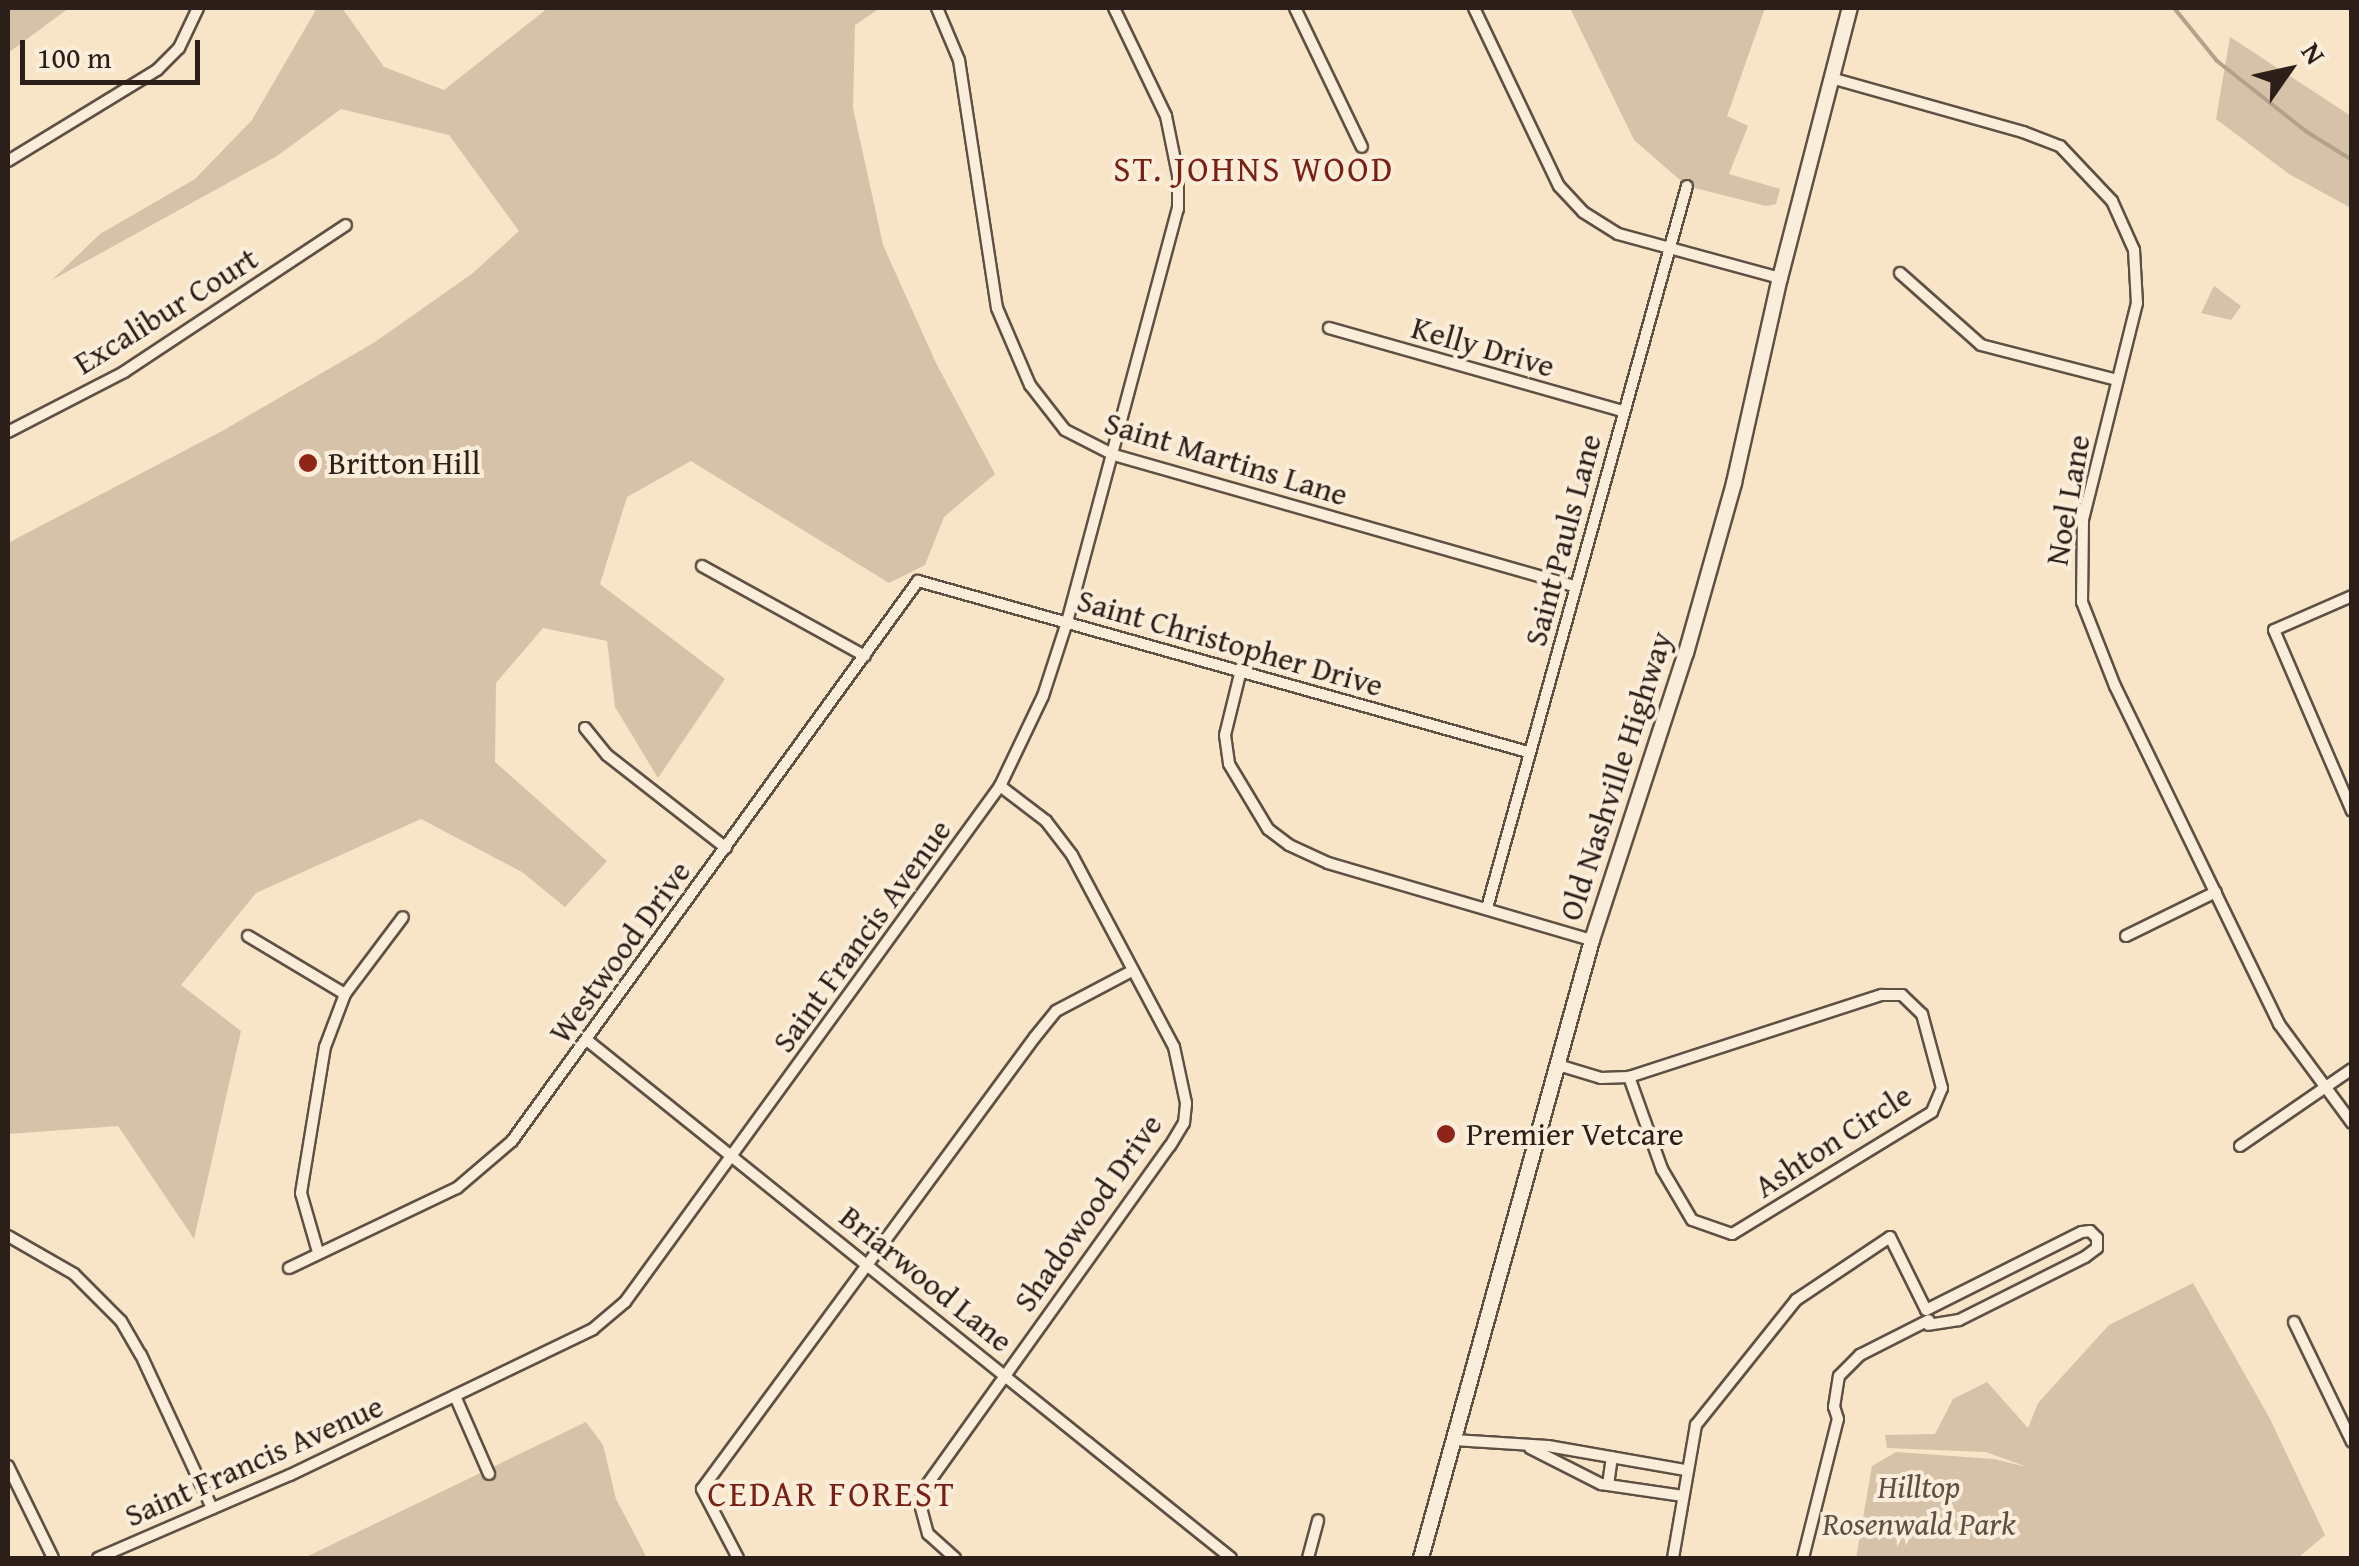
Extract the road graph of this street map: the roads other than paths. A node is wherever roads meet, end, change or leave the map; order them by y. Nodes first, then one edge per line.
1 (198, 8) edge
2 (937, 8) edge
3 (1114, 8) edge
4 (1294, 8) edge
5 (1474, 8) edge
6 (1850, 8) edge
7 (1831, 78) junction
8 (1362, 147) dead end
9 (8, 161) edge
10 (1687, 186) dead end
11 (346, 225) dead end
12 (1670, 248) junction
13 (1900, 273) dead end
14 (1780, 278) junction
15 (1329, 328) dead end
16 (2117, 380) junction
17 (1623, 411) junction
18 (8, 432) edge
19 (1114, 455) junction
20 (702, 566) dead end
21 (918, 581) joint
22 (1576, 587) junction
23 (2352, 596) edge
24 (1067, 622) junction
25 (865, 656) junction
26 (1240, 674) junction
27 (585, 728) dead end
28 (1528, 752) junction
29 (1000, 786) junction
30 (2347, 790) edge
31 (2352, 811) edge
32 (726, 848) junction
33 (2216, 892) junction
34 (1487, 908) junction
35 (403, 917) dead end
36 (248, 936) dead end
37 (2126, 936) dead end
38 (1592, 940) junction
39 (1132, 972) junction
40 (345, 994) junction
41 (588, 1040) junction
42 (1558, 1066) junction
43 (2352, 1068) edge
44 (1628, 1077) junction
45 (2325, 1088) junction
46 (2352, 1122) edge
47 (2240, 1146) dead end
48 (734, 1156) junction
49 (8, 1236) edge
50 (318, 1252) junction
51 (870, 1264) junction
52 (289, 1268) dead end
53 (1926, 1310) junction
54 (2294, 1322) dead end
55 (1928, 1325) junction
56 (1003, 1375) junction
57 (455, 1396) junction
58 (1454, 1440) junction
59 (2352, 1442) edge
60 (1529, 1447) junction
61 (1612, 1456) junction
62 (8, 1466) edge
63 (1686, 1470) junction
64 (489, 1474) dead end
65 (1608, 1485) junction
66 (1683, 1496) junction
67 (212, 1508) junction
68 (1318, 1520) dead end
69 (53, 1558) edge
70 (98, 1558) edge
71 (738, 1558) edge
72 (954, 1558) edge
73 (1231, 1558) edge
74 (1308, 1558) edge
75 (1421, 1558) edge
76 (1673, 1558) edge
77 (1804, 1558) edge

1 - 9 street
2 - 19 street, Saint Martins Lane
3 - 19 street, Saint Francis Avenue
4 - 8 street
5 - 12 street
6 - 7 main road, Old Nashville Highway
7 - 14 main road, Old Nashville Highway
7 - 16 street, Noel Lane
10 - 12 street, Saint Pauls Lane
11 - 18 street, Excalibur Court
12 - 14 street
12 - 17 street, Saint Pauls Lane
13 - 16 street
14 - 38 main road, Old Nashville Highway
15 - 17 street, Kelly Drive
16 - 33 street, Noel Lane
17 - 22 street, Saint Pauls Lane
19 - 22 street, Saint Martins Lane
19 - 24 street, Saint Francis Avenue
20 - 25 street
21 - 24 street, Saint Christopher Drive
21 - 25 street, Westwood Drive
22 - 28 street, Saint Pauls Lane
23 - 30 street
24 - 26 street, Saint Christopher Drive
24 - 29 street, Saint Francis Avenue
25 - 32 street, Westwood Drive
26 - 28 street, Saint Christopher Drive
26 - 34 street
27 - 32 street
28 - 34 street, Saint Pauls Lane
29 - 39 street, Shadowood Drive
29 - 48 street, Saint Francis Avenue
30 - 31 street
32 - 41 street, Westwood Drive
33 - 37 street
33 - 45 street, Noel Lane
34 - 38 street
35 - 40 street
36 - 40 street
38 - 42 main road, Old Nashville Highway
39 - 51 street
39 - 56 street, Shadowood Drive
40 - 50 street
41 - 48 street, Briarwood Lane
41 - 50 street, Westwood Drive
42 - 44 street, Ashton Circle
42 - 58 main road, Old Nashville Highway
43 - 45 street
44 - 44 street, Ashton Circle
45 - 46 street, Noel Lane
45 - 47 street
48 - 51 street, Briarwood Lane
48 - 57 street, Saint Francis Avenue
49 - 67 street
50 - 52 street, Westwood Drive
51 - 56 street, Briarwood Lane
51 - 71 street
53 - 55 street
53 - 55 street
53 - 63 street
54 - 59 street
55 - 77 street
56 - 72 street, Shadowood Drive
56 - 73 street, Briarwood Lane
57 - 64 street
57 - 67 street, Saint Francis Avenue
58 - 60 street
58 - 75 main road, Old Nashville Highway
60 - 61 street
60 - 65 street
61 - 63 street
61 - 65 street
62 - 69 street
63 - 66 street
65 - 66 street
66 - 76 street
67 - 70 street, Saint Francis Avenue
68 - 74 street

